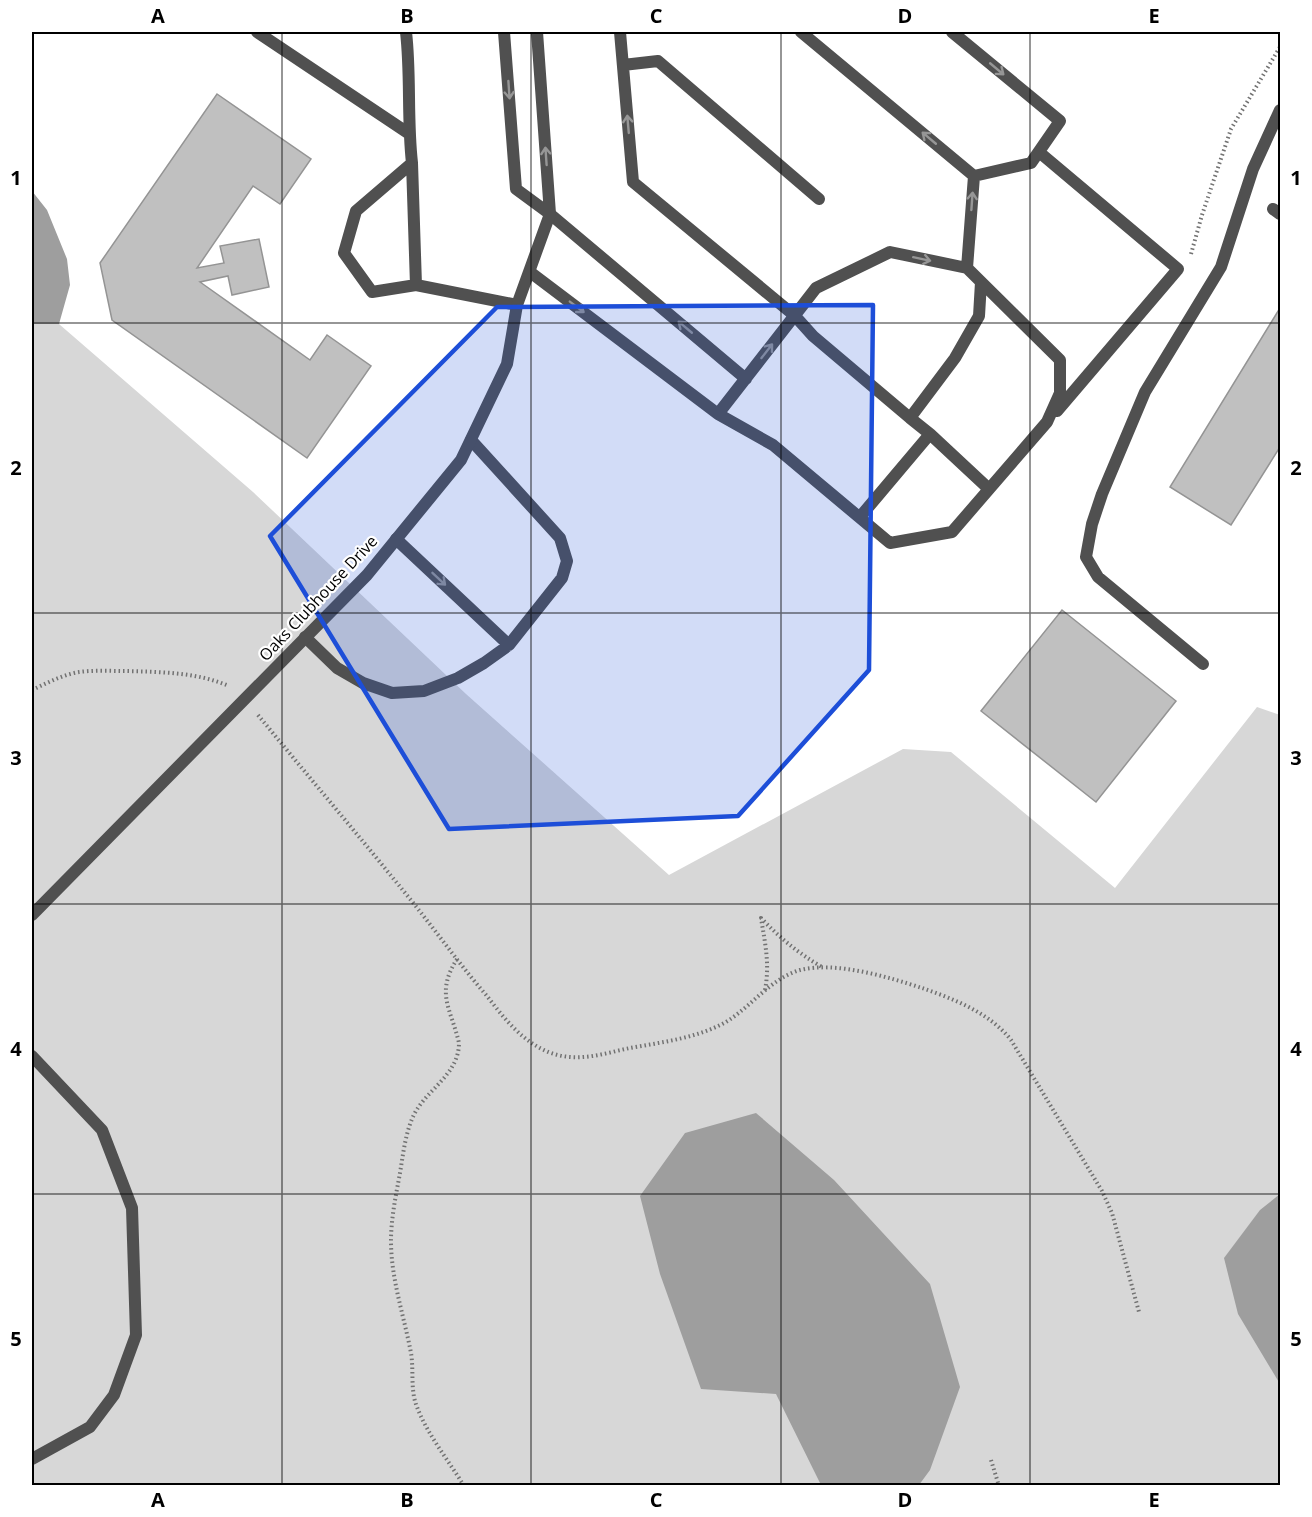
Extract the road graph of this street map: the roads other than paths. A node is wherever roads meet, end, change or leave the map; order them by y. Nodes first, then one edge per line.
1 (256, 32) edge
2 (406, 32) edge
3 (504, 32) edge
4 (537, 32) edge
5 (620, 32) edge
6 (801, 32) edge
7 (952, 32) edge
8 (623, 65) junction
9 (1281, 110) edge
10 (408, 133) junction
11 (1039, 152) junction
12 (412, 164) junction
13 (974, 176) junction
14 (819, 199) dead end
15 (550, 214) junction
16 (967, 268) junction
17 (530, 272) junction
18 (981, 282) junction
19 (416, 285) junction
20 (517, 305) junction
21 (795, 316) junction
22 (746, 378) junction
23 (718, 414) junction
24 (910, 418) junction
25 (1047, 422) junction
26 (930, 434) junction
27 (471, 440) junction
28 (989, 489) junction
29 (860, 517) junction
30 (396, 539) junction
31 (305, 637) junction
32 (509, 645) junction
33 (1203, 664) dead end
34 (32, 915) edge
35 (32, 1056) edge
36 (32, 1459) edge

1 - 10 street
2 - 10 street
3 -> 15 street
15 -> 4 street, Oaks Clubhouse Drive
5 - 8 street
13 -> 6 street
7 -> 11 street
8 - 14 street
21 -> 8 street
9 - 33 street
10 - 12 street
11 - 13 street
11 - 25 street
12 - 19 street
12 - 19 street
16 -> 13 street
15 - 17 street, Oaks Clubhouse Drive
22 -> 15 street
16 - 18 street
21 -> 16 street
17 - 20 street, Oaks Clubhouse Drive
17 -> 23 street
18 - 24 street
18 - 25 street
19 - 20 street
20 - 27 street, Oaks Clubhouse Drive
22 -> 21 street
21 - 24 street
22 - 23 street
23 - 29 street
24 - 26 street
25 - 28 street
26 - 28 street
26 - 29 street
27 - 30 street, Oaks Clubhouse Drive
27 - 32 street
28 - 29 street
30 - 31 street, Oaks Clubhouse Drive
30 -> 32 street
31 - 32 street
31 - 34 street, Oaks Clubhouse Drive
35 - 36 street

